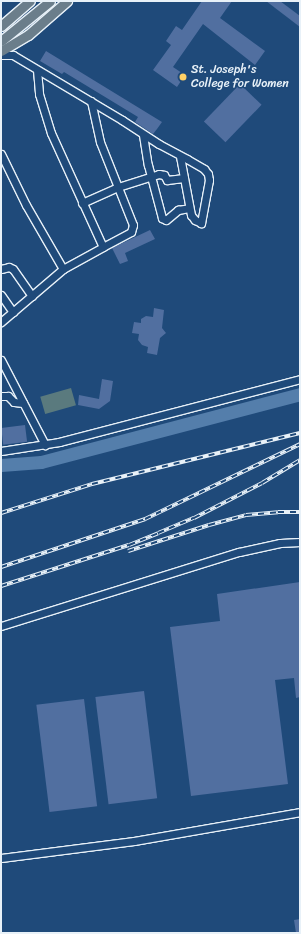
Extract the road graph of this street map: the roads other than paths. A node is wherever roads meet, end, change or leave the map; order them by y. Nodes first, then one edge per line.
1 (30, 1) edge
2 (50, 1) edge
3 (67, 1) edge
4 (1, 26) edge
5 (1, 41) edge
6 (1, 51) edge
7 (1, 54) edge
8 (37, 70) junction
9 (91, 101) junction
10 (143, 135) junction
11 (1, 154) edge
12 (180, 156) junction
13 (150, 177) junction
14 (184, 178) junction
15 (118, 187) junction
16 (82, 203) junction
17 (189, 208) junction
18 (103, 247) junction
19 (2, 267) edge
20 (63, 269) junction
21 (1, 295) edge
22 (32, 296) junction
23 (13, 312) junction
24 (1, 322) edge
25 (1, 360) edge
26 (300, 379) edge
27 (1, 396) edge
28 (24, 403) junction
29 (45, 445) junction
30 (1, 451) edge
31 (300, 542) edge
32 (1, 626) edge
33 (300, 812) edge
34 (1, 858) edge

1 - 4 main road
2 - 5 main road
3 - 6 main road
7 - 8 street
8 - 9 street
8 - 16 street
9 - 10 street
9 - 15 street
10 - 12 street
10 - 13 street
11 - 20 street
12 - 14 street
12 - 17 street
13 - 14 street
13 - 15 street
13 - 17 street
14 - 17 street
15 - 16 street
15 - 18 street
16 - 18 street
18 - 20 street
19 - 22 street
20 - 22 street
21 - 23 street
22 - 23 street
23 - 24 street
25 - 28 street
26 - 29 street
27 - 28 street
28 - 29 street
29 - 30 street
31 - 32 street
33 - 34 street

